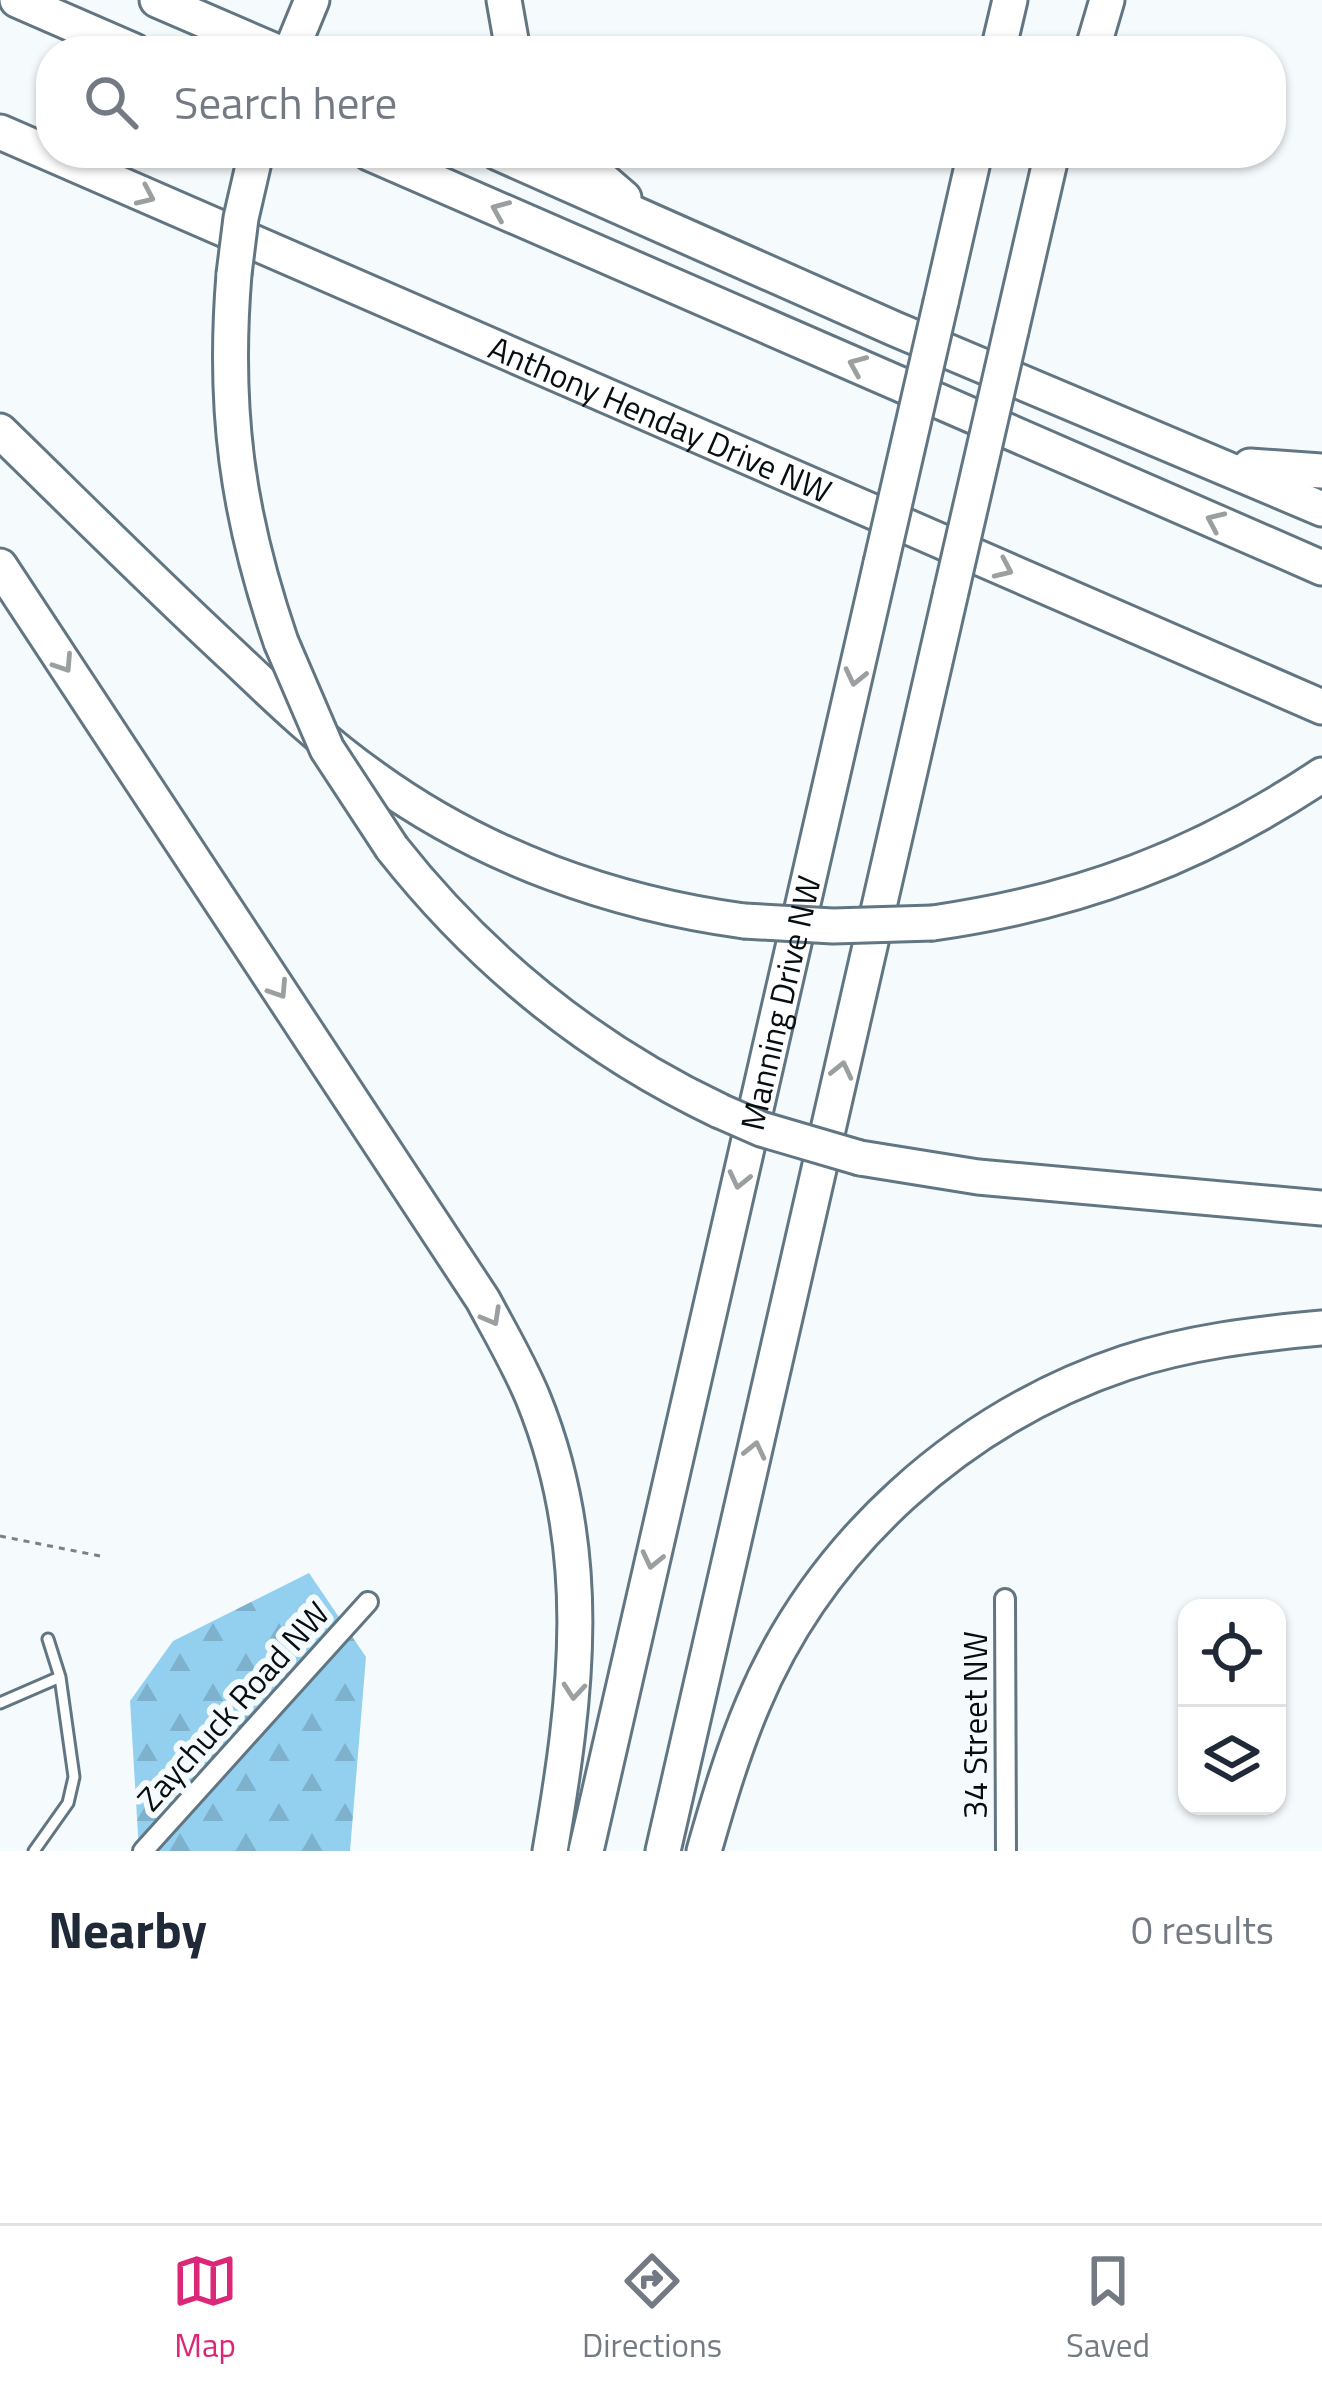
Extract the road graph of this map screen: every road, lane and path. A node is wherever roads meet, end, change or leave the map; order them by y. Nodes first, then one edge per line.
1 (17, 0) edge
2 (157, 0) edge
3 (504, 0) edge
4 (995, 0) edge
5 (1010, 0) edge
6 (1087, 0) edge
7 (1107, 0) edge
8 (100, 36) edge
9 (240, 36) edge
10 (510, 36) edge
11 (994, 36) edge
12 (999, 36) edge
13 (1079, 36) edge
14 (1096, 36) edge
15 (0, 132) edge
16 (36, 148) edge
17 (83, 168) edge
18 (253, 168) edge
19 (403, 168) edge
20 (531, 168) edge
21 (588, 168) edge
22 (972, 168) edge
23 (1049, 168) edge
24 (703, 245) junction
25 (0, 431) edge
26 (1166, 446) junction
27 (1322, 472) edge
28 (1322, 509) edge
29 (0, 566) edge
30 (1322, 568) edge
31 (1322, 707) edge
32 (1322, 775) edge
33 (1322, 1208) edge
34 (1322, 1328) edge
35 (0, 1536) edge
36 (100, 1556) dead end
37 (1004, 1599) dead end
38 (368, 1602) dead end
39 (48, 1639) dead end
40 (60, 1677) junction
41 (0, 1703) edge
42 (34, 1851) edge
43 (143, 1851) edge
44 (550, 1851) edge
45 (586, 1851) edge
46 (663, 1851) edge
47 (704, 1851) edge
48 (1006, 1851) edge

1 - 8 highway
2 - 9 highway
3 - 10 highway
4 - 11 highway
5 - 12 highway
6 - 13 highway
7 - 14 highway
15 -> 16 highway, Anthony Henday Drive NW
17 -> 31 highway, Anthony Henday Drive NW
18 - 33 highway, bridge
30 -> 19 highway
20 - 24 highway
21 - 24 highway
22 -> 45 highway, Manning Drive NW, bridge
46 -> 23 highway, bridge
24 - 26 highway
25 - 32 highway, bridge
26 - 27 highway
26 - 28 highway
29 -> 44 highway
34 - 47 highway
35 - 36 path
37 - 48 street, 34 Street NW
38 - 43 street, Zaychuck Road NW
39 - 40 lane
40 - 41 lane
40 - 42 lane

